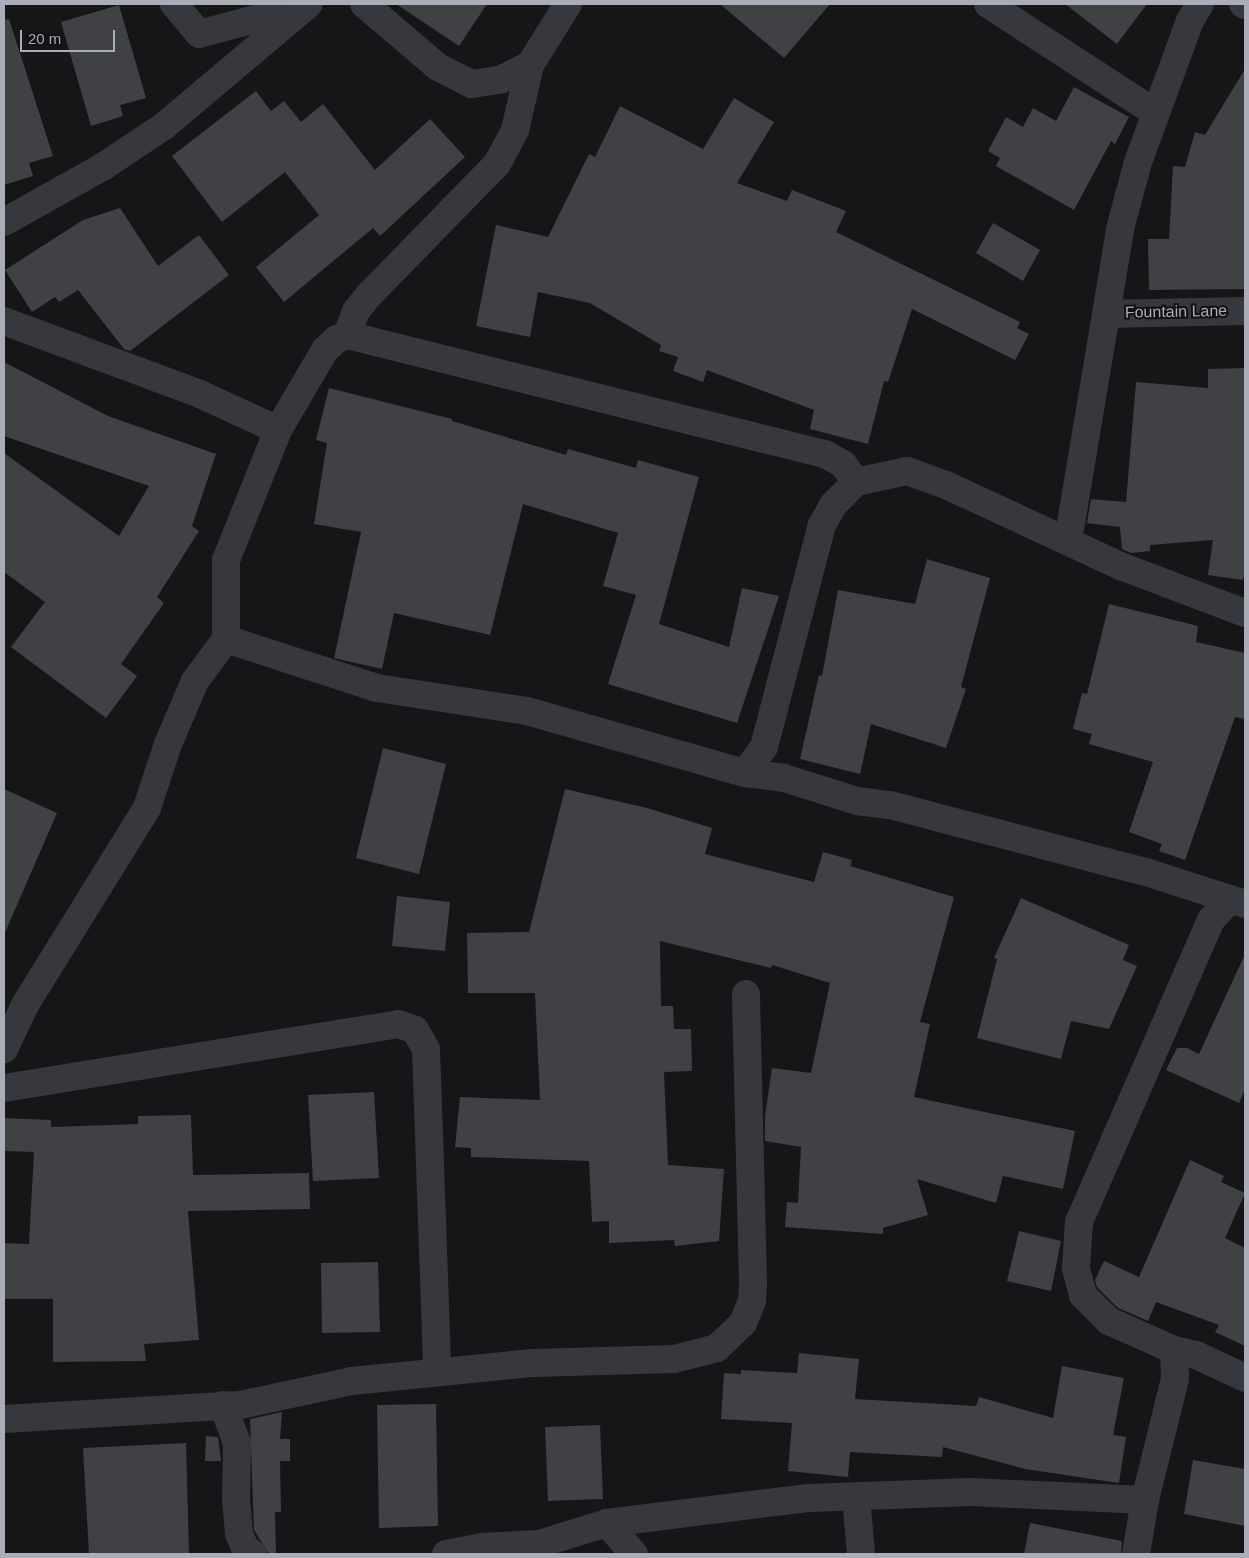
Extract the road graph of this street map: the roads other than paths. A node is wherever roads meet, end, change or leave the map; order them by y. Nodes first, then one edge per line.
1 (174, 4) edge
2 (309, 4) edge
3 (364, 4) edge
4 (568, 4) edge
5 (988, 4) edge
6 (1200, 4) edge
7 (530, 66) junction
8 (1156, 113) junction
9 (4, 222) edge
10 (1245, 311) edge
11 (1106, 314) junction
12 (4, 321) edge
13 (347, 334) junction
14 (278, 430) junction
15 (856, 482) junction
16 (1068, 541) junction
17 (1245, 613) edge
18 (226, 638) junction
19 (745, 773) junction
20 (1237, 902) edge
21 (746, 994) dead end
22 (4, 1049) edge
23 (4, 1088) edge
24 (1174, 1350) junction
25 (437, 1372) junction
26 (1245, 1378) edge
27 (223, 1405) junction
28 (4, 1419) edge
29 (856, 1497) junction
30 (1145, 1500) junction
31 (607, 1523) junction
32 (248, 1553) edge
33 (446, 1554) edge
34 (634, 1554) edge
35 (861, 1554) edge
36 (1136, 1554) edge

1 - 2 street
2 - 9 street
3 - 7 street
4 - 7 street
5 - 8 street
6 - 8 street
7 - 13 street
8 - 11 street
10 - 11 street, Fountain Lane
11 - 16 street
12 - 14 street
13 - 14 street
13 - 15 street
14 - 18 street
15 - 16 street
15 - 19 street
16 - 17 street
18 - 19 street
18 - 22 street
19 - 20 street
20 - 24 street
21 - 25 street
23 - 25 street
24 - 26 street
24 - 30 street
25 - 27 street
27 - 28 street
27 - 32 street
29 - 30 street
29 - 31 street
29 - 35 street
30 - 36 street
31 - 33 street
31 - 34 street

